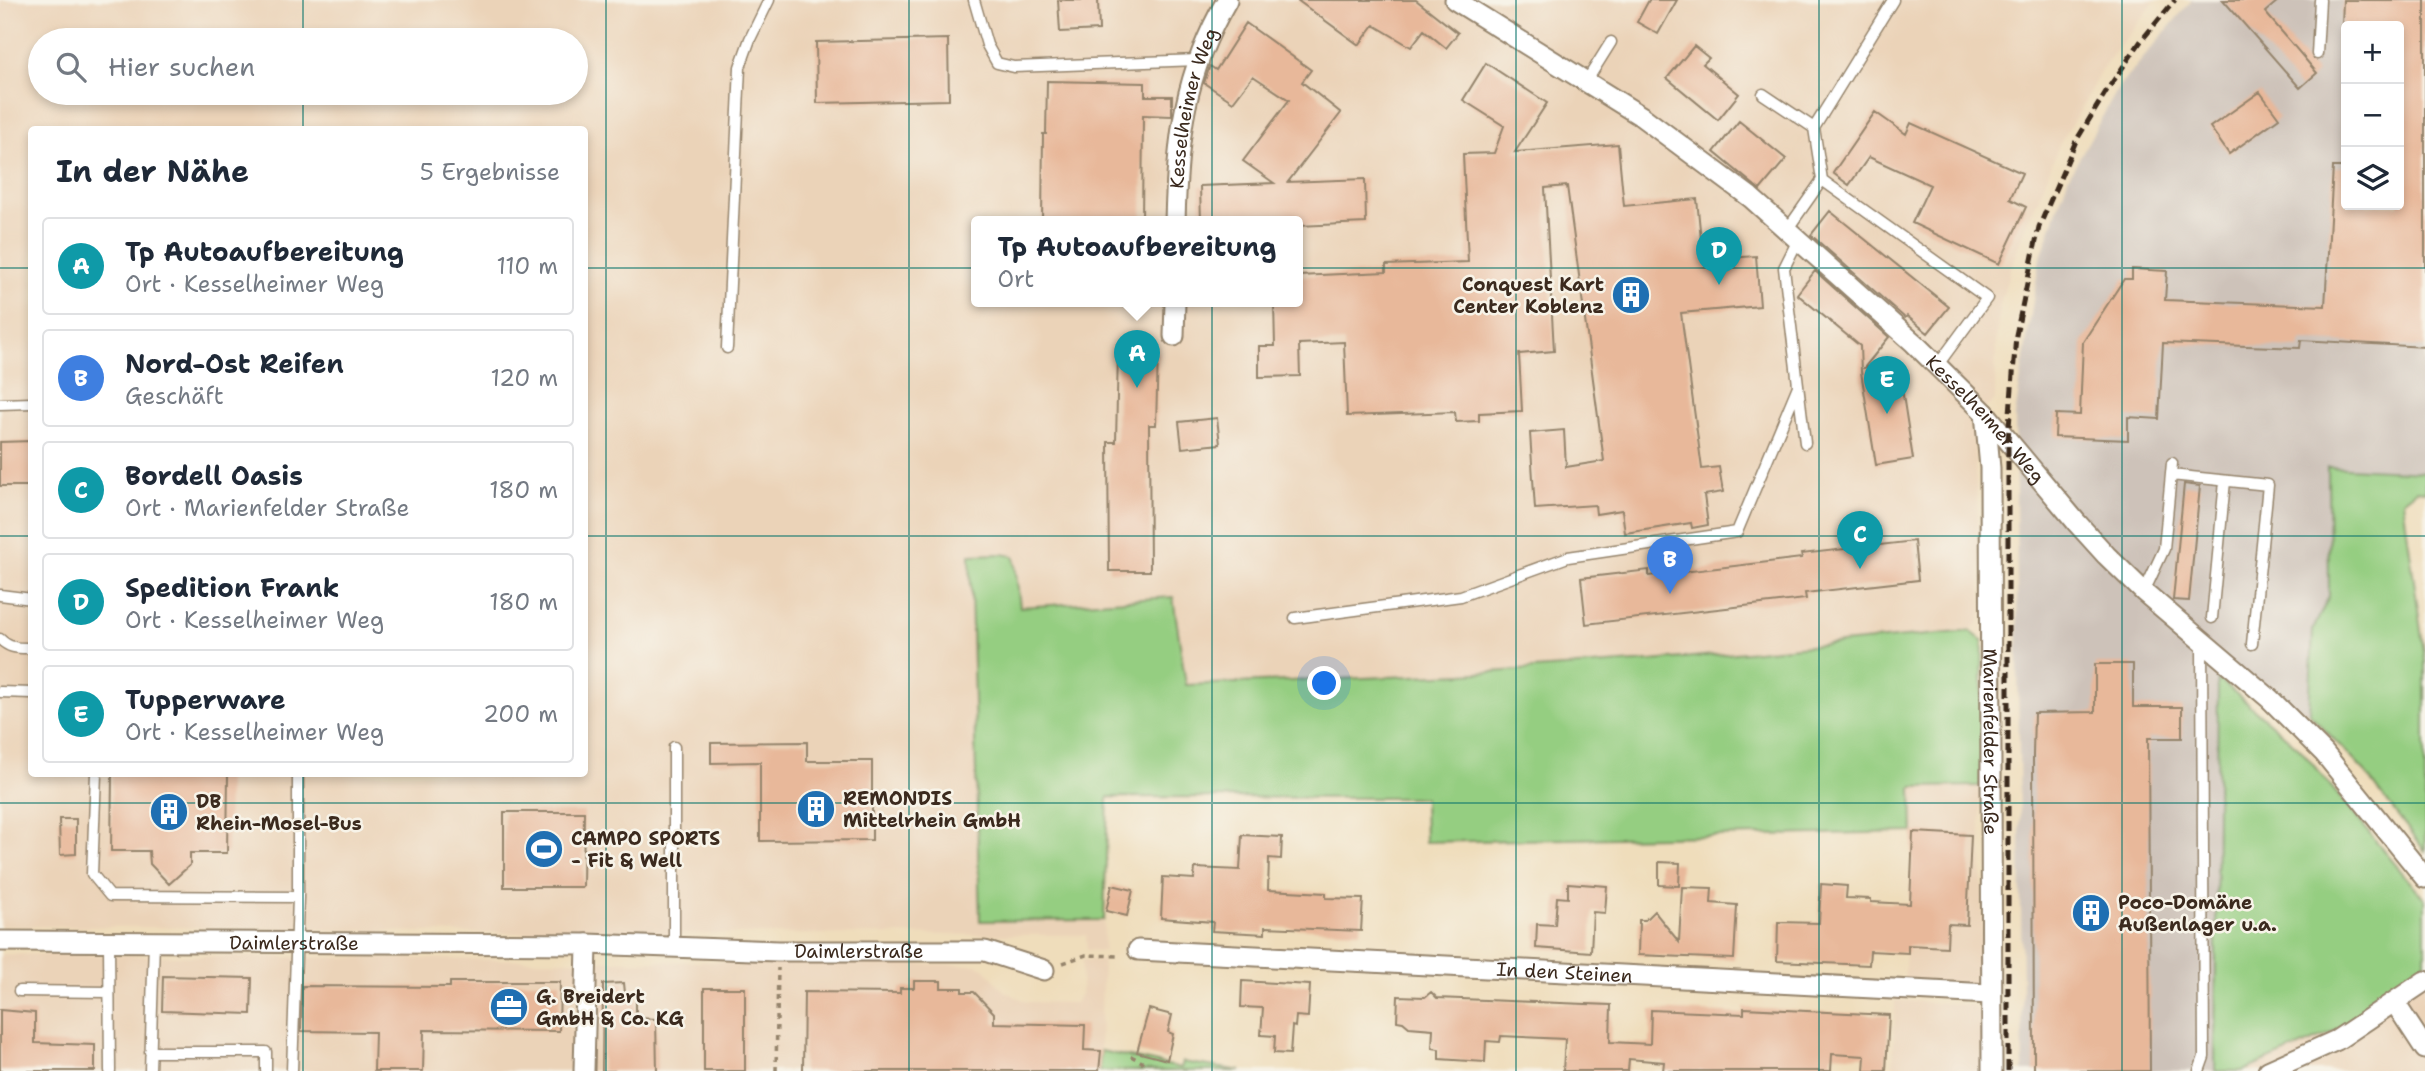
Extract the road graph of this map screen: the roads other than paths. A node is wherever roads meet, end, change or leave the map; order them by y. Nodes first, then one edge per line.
1 (769, 0) edge
2 (974, 0) edge
3 (1227, 0) edge
4 (1455, 0) edge
5 (1893, 0) edge
6 (2320, 0) edge
7 (1611, 42) dead end
8 (2317, 54) dead end
9 (1198, 60) junction
10 (1586, 82) junction
11 (1763, 94) dead end
12 (1814, 128) junction
13 (1822, 180) junction
14 (1175, 216) edge
15 (1792, 235) junction
16 (1175, 307) edge
17 (1174, 336) dead end
18 (727, 348) dead end
19 (1937, 366) junction
20 (1798, 386) junction
21 (28, 403) edge
22 (0, 404) edge
23 (1985, 413) junction
24 (1805, 443) dead end
25 (2172, 463) dead end
26 (2171, 475) junction
27 (2225, 481) junction
28 (2144, 592) junction
29 (0, 595) edge
30 (28, 599) edge
31 (1295, 618) dead end
32 (2212, 618) dead end
33 (0, 639) edge
34 (2202, 643) junction
35 (2252, 644) dead end
36 (28, 648) edge
37 (0, 692) edge
38 (28, 693) edge
39 (674, 747) dead end
40 (96, 777) edge
41 (298, 777) edge
42 (2425, 878) edge
43 (298, 897) junction
44 (0, 941) edge
45 (109, 941) junction
46 (153, 941) junction
47 (296, 942) junction
48 (587, 944) junction
49 (674, 948) junction
50 (1139, 950) road end
51 (1044, 970) road end
52 (2425, 981) edge
53 (19, 991) dead end
54 (109, 992) junction
55 (1990, 994) junction
56 (2395, 1003) junction
57 (2425, 1049) edge
58 (150, 1052) junction
59 (110, 1071) edge
60 (150, 1071) edge
61 (265, 1071) edge
62 (292, 1071) edge
63 (584, 1071) edge
64 (1992, 1071) edge
65 (2199, 1071) edge
66 (2268, 1071) edge

1 - 18 lane
2 - 9 lane
3 - 9 street, Kesselheimer Weg
4 - 10 street, Kesselheimer Weg
5 - 12 lane
6 - 8 lane
7 - 10 lane
9 - 14 street, Kesselheimer Weg
10 - 15 street, Kesselheimer Weg
11 - 12 lane
12 - 13 lane
13 - 15 lane
13 - 19 lane
15 - 19 street, Kesselheimer Weg
15 - 20 lane
16 - 17 street
19 - 23 street, Kesselheimer Weg
20 - 24 lane
20 - 31 lane
21 - 22 lane
23 - 28 street, Kesselheimer Weg
23 - 55 street, Marienfelder Straße
25 - 26 lane
26 - 27 lane
26 - 28 lane
27 - 32 lane
27 - 35 lane
28 - 34 street, Kesselheimer Weg
29 - 30 lane
33 - 36 lane
34 - 42 street, Kesselheimer Weg
34 - 65 lane
37 - 38 lane
39 - 49 lane
40 - 43 lane
41 - 43 lane
43 - 47 lane
44 - 45 street, Daimlerstraße
45 - 46 street, Daimlerstraße
45 - 54 lane
46 - 47 street, Daimlerstraße
46 - 58 lane
47 - 48 street, Daimlerstraße
47 - 62 lane
48 - 49 street, Daimlerstraße
48 - 63 street
49 - 51 street, Daimlerstraße
50 - 55 street, In den Steinen
52 - 56 street
53 - 54 lane
54 - 59 lane
55 - 64 street, Marienfelder Straße
56 - 57 street
56 - 66 street
58 - 60 lane
58 - 61 lane

